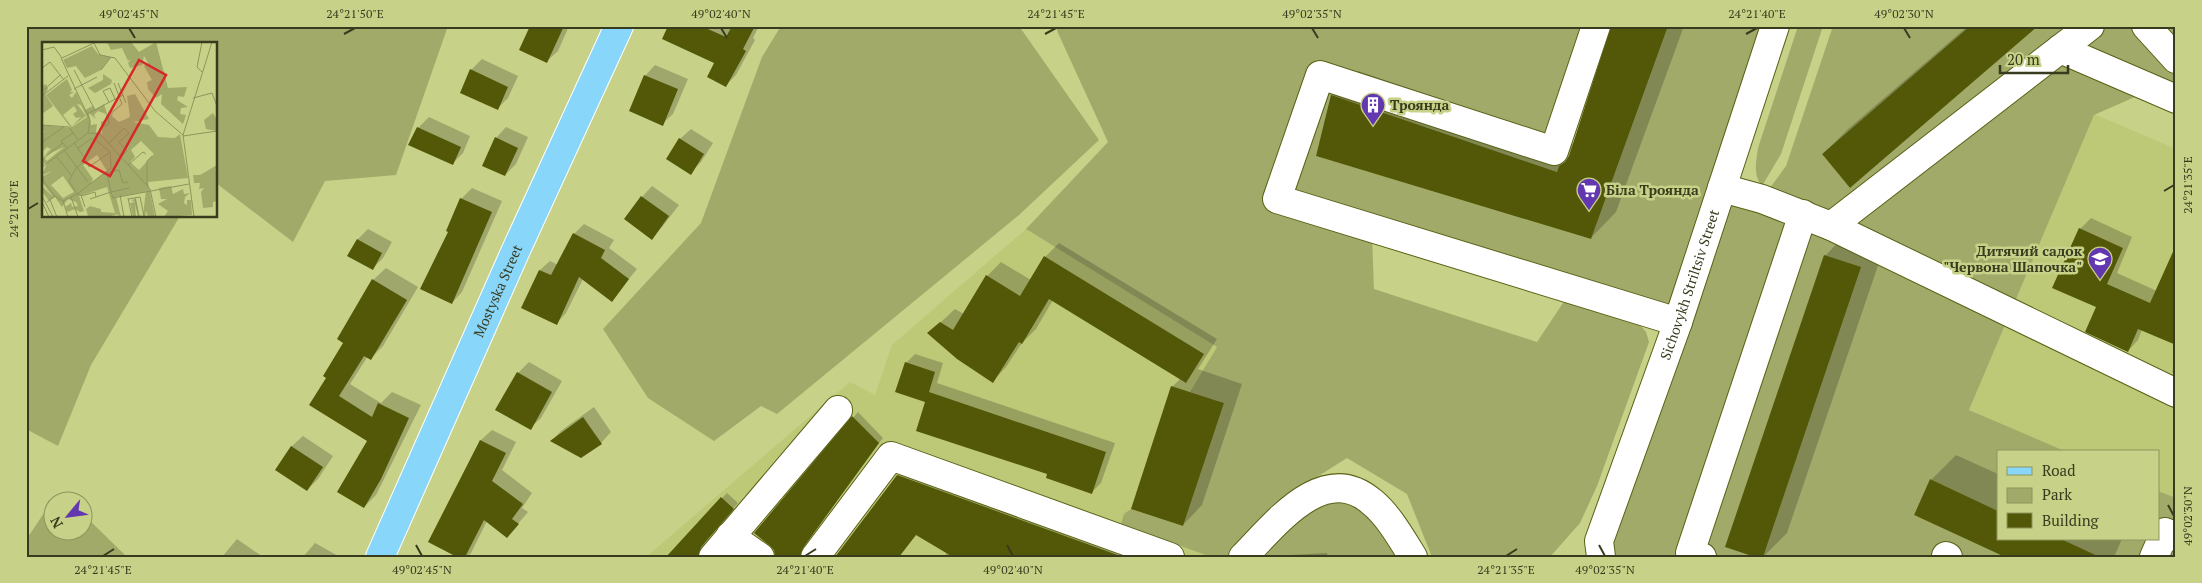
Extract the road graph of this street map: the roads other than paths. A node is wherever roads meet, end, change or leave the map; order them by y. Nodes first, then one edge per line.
1 (619, 26) edge
2 (1596, 26) edge
3 (1775, 26) edge
4 (2090, 26) edge
5 (2146, 26) edge
6 (2060, 49) junction
7 (2176, 59) edge
8 (2176, 99) edge
9 (1722, 188) junction
10 (1802, 214) junction
11 (1831, 226) junction
12 (1678, 322) junction
13 (2176, 393) edge
14 (838, 410) dead end
15 (2172, 528) edge
16 (730, 536) junction
17 (1593, 552) edge
18 (1164, 556) edge
19 (380, 557) edge
20 (713, 557) edge
21 (760, 557) edge
22 (815, 557) edge
23 (1243, 557) edge
24 (1413, 557) edge
25 (1702, 557) edge
26 (2154, 557) edge

1 - 19 main road, Mostyska Street
2 - 12 street
3 - 9 street, Sichovykh Striltsiv Street
4 - 6 street
5 - 7 street
6 - 8 street
6 - 11 street
9 - 10 street
9 - 12 street, Sichovykh Striltsiv Street
10 - 11 street
10 - 25 street
11 - 13 street
12 - 17 street, Sichovykh Striltsiv Street
14 - 16 street
15 - 26 street
16 - 20 street
16 - 21 street
18 - 22 street
23 - 24 street

